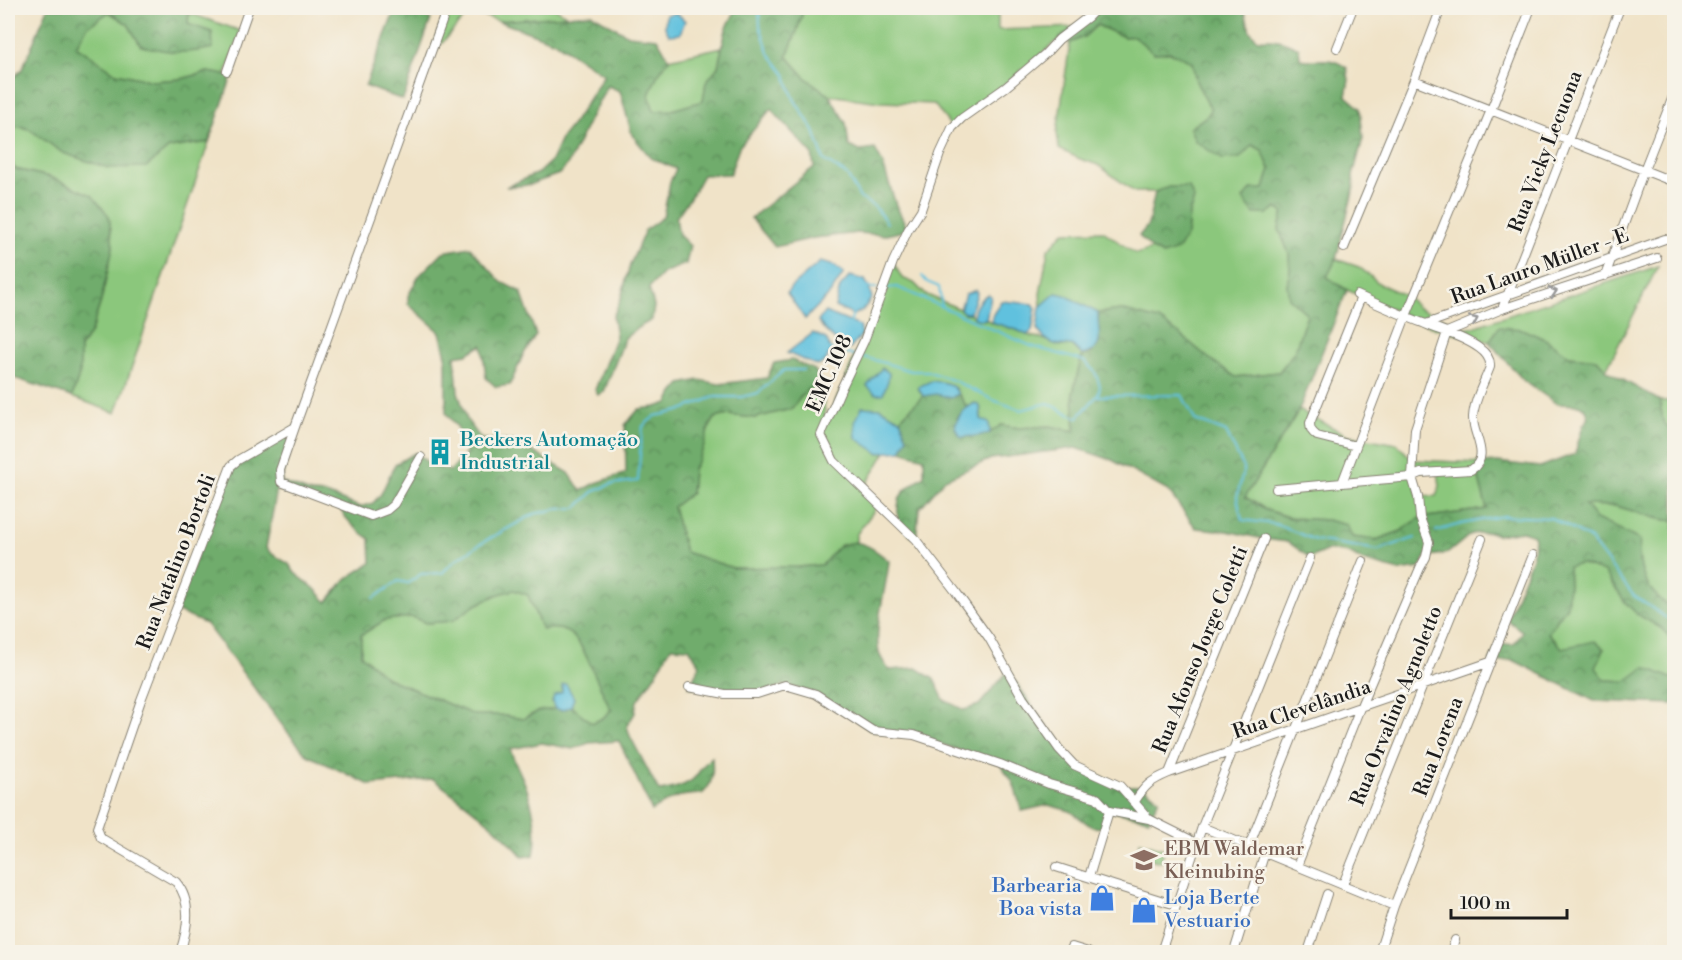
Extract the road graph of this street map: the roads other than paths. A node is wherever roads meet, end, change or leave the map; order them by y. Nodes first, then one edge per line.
1 (249, 8) edge
2 (447, 8) edge
3 (1097, 8) edge
4 (1353, 8) edge
5 (1441, 8) edge
6 (1531, 8) edge
7 (1620, 8) edge
8 (1337, 48) dead end
9 (227, 71) dead end
10 (1414, 80) junction
11 (1674, 94) edge
12 (1491, 110) junction
13 (1568, 140) junction
14 (1644, 170) junction
15 (1674, 182) edge
16 (1665, 239) dead end
17 (1344, 248) dead end
18 (1657, 258) dead end
19 (1612, 259) junction
20 (1605, 276) junction
21 (1507, 296) junction
22 (1502, 309) junction
23 (1406, 316) junction
24 (1426, 324) junction
25 (1447, 332) junction
26 (295, 427) junction
27 (1356, 446) junction
28 (421, 457) dead end
29 (1412, 477) junction
30 (1342, 483) junction
31 (1276, 489) dead end
32 (1264, 539) dead end
33 (1482, 539) dead end
34 (1533, 555) dead end
35 (1310, 558) dead end
36 (1363, 561) dead end
37 (1490, 662) junction
38 (689, 687) dead end
39 (1423, 687) junction
40 (1360, 708) junction
41 (1295, 730) junction
42 (1233, 751) junction
43 (1169, 773) junction
44 (1134, 803) junction
45 (1109, 811) junction
46 (1149, 819) junction
47 (1202, 827) junction
48 (1249, 846) junction
49 (1195, 847) junction
50 (1265, 852) junction
51 (1297, 866) junction
52 (1056, 867) dead end
53 (1089, 877) junction
54 (1343, 884) junction
55 (1327, 894) dead end
56 (1176, 905) junction
57 (1394, 906) junction
58 (1455, 940) dead end
59 (1072, 947) dead end
60 (180, 952) edge
61 (1088, 952) edge
62 (1161, 952) edge
63 (1234, 952) edge
64 (1308, 952) edge
65 (1379, 952) edge
66 (1451, 952) edge

1 - 9 street
2 - 26 street
3 - 44 street, EMC 108
4 - 8 street
5 - 10 street
6 - 12 street
7 - 13 street, Rua Vicky Lecuona
10 - 12 street
10 - 17 street
11 - 14 street
12 - 13 street
12 - 23 street
13 - 14 street
13 - 21 street, Rua Vicky Lecuona
14 - 15 street
14 - 19 street
16 - 19 street, Rua Lauro Müller - E
18 - 20 street, Rua Lauro Müller - E
19 - 20 street
19 - 21 street, Rua Lauro Müller - E
22 -> 20 street, Rua Lauro Müller - E
21 - 22 street, Rua Vicky Lecuona
21 - 24 street, Rua Lauro Müller - E
25 -> 22 street, Rua Lauro Müller - E
23 - 24 street
23 - 27 street
23 - 27 street
24 - 25 street
25 - 29 street
25 - 29 street
26 - 28 street
26 - 60 street, Rua Natalino Bortoli
27 - 30 street
29 - 30 street
29 - 40 street
30 - 31 street
32 - 43 street, Rua Afonso Jorge Coletti
33 - 39 street, Rua Orvalino Agnoletto
34 - 37 street, Rua Lorena
35 - 42 street
36 - 41 street
37 - 39 street, Rua Clevelândia
37 - 57 street, Rua Lorena
38 - 45 street
39 - 40 street, Rua Clevelândia
39 - 54 street, Rua Orvalino Agnoletto
40 - 41 street, Rua Clevelândia
40 - 51 street
41 - 42 street, Rua Clevelândia
41 - 48 street
42 - 43 street, Rua Clevelândia
42 - 47 street
43 - 44 street, Rua Clevelândia
44 - 46 street, EMC 108
45 - 46 street
45 - 53 street
46 - 49 street
47 - 48 street
47 - 49 street
48 - 50 street
49 - 56 street
50 - 51 street
50 - 63 street
51 - 54 street
52 - 53 street
53 - 56 street
54 - 57 street
55 - 64 street
56 - 62 street
57 - 65 street, Rua Lorena
58 - 66 street
59 - 61 street

